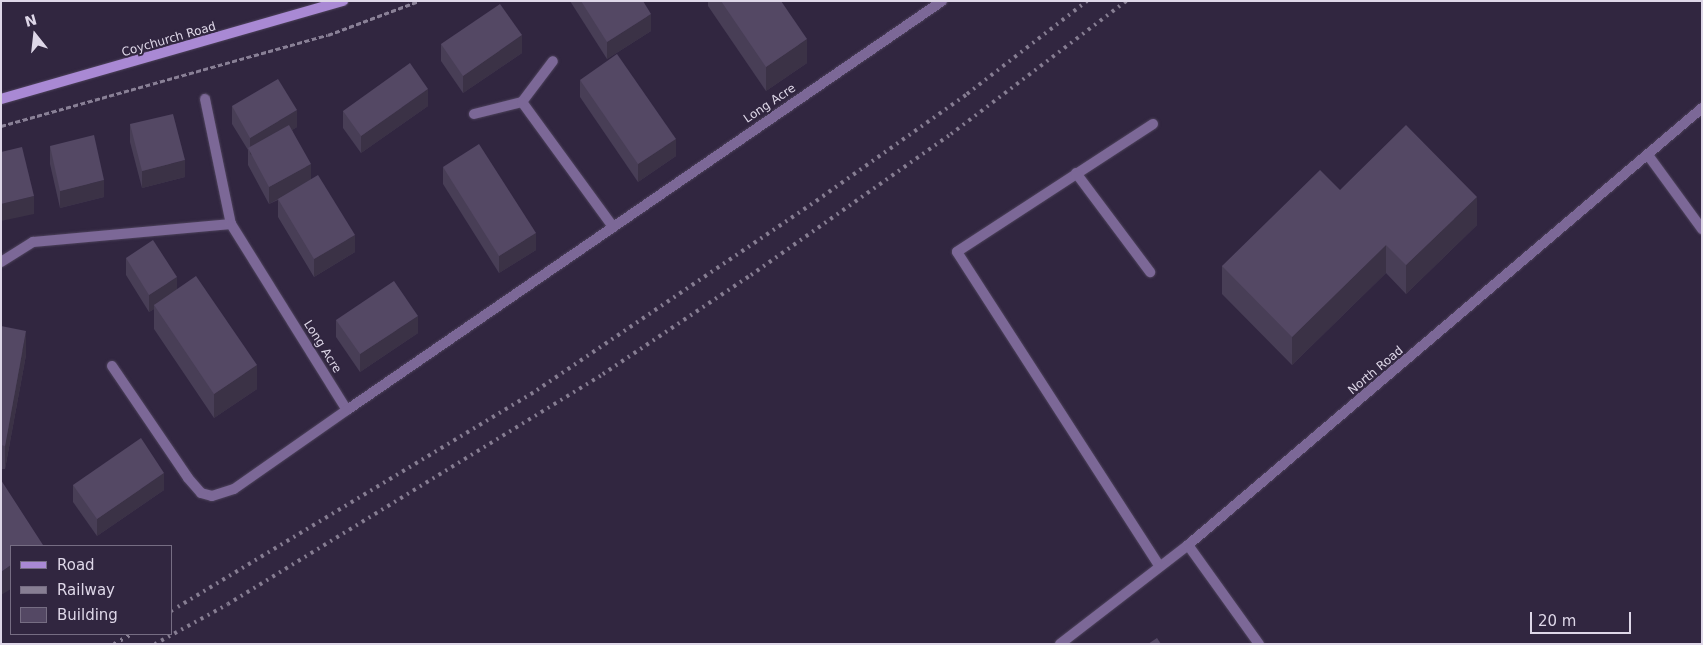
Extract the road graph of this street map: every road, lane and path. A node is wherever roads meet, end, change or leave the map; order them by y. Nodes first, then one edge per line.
1 (344, 1) edge
2 (419, 1) edge
3 (942, 1) edge
4 (553, 61) dead end
5 (1, 99) edge
6 (205, 99) dead end
7 (522, 102) junction
8 (1702, 108) edge
9 (474, 114) dead end
10 (1153, 124) dead end
11 (1, 126) edge
12 (1648, 155) junction
13 (1076, 173) junction
14 (231, 224) junction
15 (613, 227) junction
16 (1702, 229) edge
17 (1, 262) edge
18 (1150, 272) dead end
19 (112, 366) dead end
20 (347, 410) junction
21 (1188, 545) junction
22 (1159, 566) junction
23 (1060, 644) edge
24 (1259, 644) edge

1 - 5 main road, Coychurch Road
2 - 11 path
3 - 15 street, Long Acre
4 - 7 street
6 - 14 street
7 - 9 street
7 - 15 street
8 - 12 street, North Road
10 - 13 street
12 - 16 street
12 - 21 street, North Road
13 - 18 street
13 - 22 street
14 - 17 street
14 - 20 street, Long Acre
15 - 20 street, Long Acre
19 - 20 street
21 - 22 street, North Road
21 - 24 street
22 - 23 street, North Road

